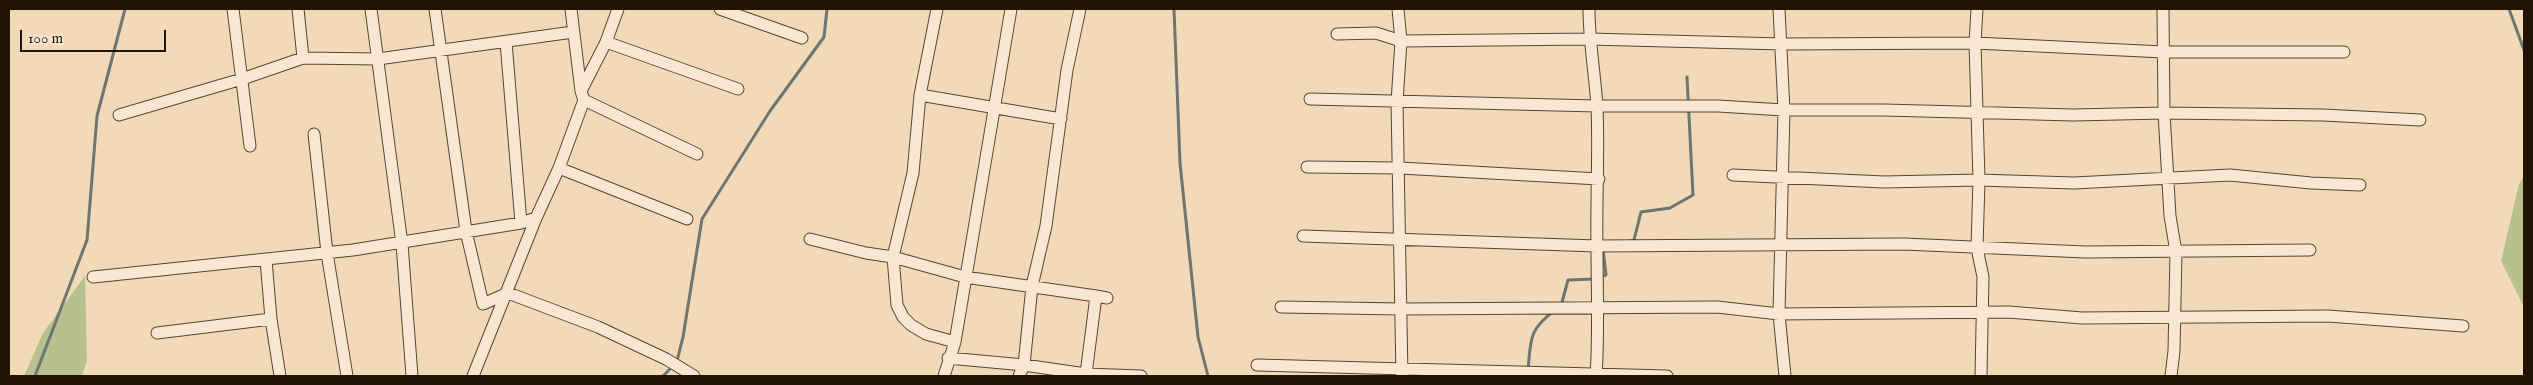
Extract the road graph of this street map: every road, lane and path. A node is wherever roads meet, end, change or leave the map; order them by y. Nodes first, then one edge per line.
1 (233, 9) edge
2 (298, 9) edge
3 (371, 9) edge
4 (436, 9) edge
5 (571, 9) edge
6 (618, 9) edge
7 (720, 9) edge
8 (938, 9) edge
9 (1011, 9) edge
10 (1080, 9) edge
11 (1398, 9) edge
12 (1590, 9) edge
13 (1779, 9) edge
14 (1977, 9) edge
15 (2163, 9) edge
16 (573, 32) junction
17 (1337, 34) dead end
18 (802, 38) dead end
19 (1589, 39) junction
20 (1401, 41) junction
21 (506, 42) junction
22 (606, 42) junction
23 (1975, 43) junction
24 (1782, 44) junction
25 (442, 51) junction
26 (2164, 52) junction
27 (2344, 52) dead end
28 (303, 58) junction
29 (378, 59) junction
30 (242, 80) junction
31 (738, 89) dead end
32 (920, 95) junction
33 (583, 96) junction
34 (1310, 99) dead end
35 (1397, 102) junction
36 (1597, 106) junction
37 (994, 109) junction
38 (1784, 110) junction
39 (2164, 113) junction
40 (1977, 114) junction
41 (119, 115) dead end
42 (1061, 120) junction
43 (2420, 120) dead end
44 (314, 134) dead end
45 (250, 146) dead end
46 (696, 154) dead end
47 (1307, 167) dead end
48 (559, 168) junction
49 (1400, 168) junction
50 (1733, 174) dead end
51 (1783, 178) junction
52 (2169, 178) junction
53 (1598, 179) junction
54 (1979, 180) junction
55 (2360, 185) dead end
56 (536, 218) junction
57 (687, 219) dead end
58 (521, 223) junction
59 (466, 231) junction
60 (1303, 236) dead end
61 (810, 239) dead end
62 (1400, 239) junction
63 (402, 244) junction
64 (1779, 244) junction
65 (1597, 246) junction
66 (1977, 248) junction
67 (2310, 250) dead end
68 (2176, 252) junction
69 (328, 253) junction
70 (893, 256) junction
71 (266, 260) junction
72 (966, 276) junction
73 (93, 277) dead end
74 (1032, 286) junction
75 (508, 293) junction
76 (1281, 307) dead end
77 (1597, 309) junction
78 (1402, 310) junction
79 (1982, 311) junction
80 (1779, 314) junction
81 (2175, 318) junction
82 (271, 319) junction
83 (2463, 326) dead end
84 (157, 333) dead end
85 (955, 342) junction
86 (948, 358) junction
87 (1024, 365) junction
88 (1257, 365) dead end
89 (1402, 373) edge
90 (1086, 374) junction
91 (280, 376) edge
92 (347, 376) edge
93 (412, 376) edge
94 (473, 376) edge
95 (694, 376) edge
96 (944, 376) edge
97 (1019, 376) edge
98 (1141, 376) edge
99 (1596, 376) edge
100 (1667, 376) edge
101 (1785, 376) edge
102 (1981, 376) edge
103 (2172, 376) edge

1 - 30 street
2 - 28 street
3 - 29 street
4 - 25 street
5 - 16 street
6 - 22 street
7 - 18 street
8 - 32 street
9 - 37 street
10 - 42 street
11 - 20 street
12 - 19 street
13 - 24 street
14 - 23 street
15 - 26 street
16 - 21 street
16 - 33 street
17 - 20 street
19 - 20 street
19 - 24 street
19 - 36 street
20 - 35 street
21 - 25 street
21 - 58 street
22 - 31 street
22 - 33 street
23 - 24 street
23 - 26 street
23 - 40 street
24 - 38 street
25 - 29 street
25 - 59 street
26 - 27 street
26 - 39 street
28 - 29 street
28 - 30 street
29 - 63 street
30 - 41 street
30 - 45 street
32 - 37 street
32 - 70 street
33 - 46 street
33 - 48 street
34 - 35 street
35 - 36 street
35 - 49 street
36 - 38 street
36 - 53 street
37 - 42 street
37 - 72 street
38 - 40 street
38 - 51 street
39 - 40 street
39 - 43 street
39 - 52 street
40 - 54 street
42 - 74 street
44 - 69 street
47 - 49 street
48 - 56 street
48 - 57 street
49 - 53 street
49 - 62 street
50 - 51 street
51 - 54 street
51 - 64 street
52 - 54 street
52 - 55 street
52 - 68 street
53 - 65 street
54 - 66 street
56 - 58 street
56 - 75 street
58 - 59 street
59 - 63 street
59 - 75 street
60 - 62 street
61 - 70 street
62 - 65 street
62 - 78 street
63 - 69 street
63 - 93 street
64 - 65 street
64 - 66 street
64 - 80 street
65 - 77 street
66 - 68 street
66 - 79 street
67 - 68 street
68 - 81 street
69 - 71 street
69 - 92 street
70 - 72 street
70 - 85 street
71 - 73 street
71 - 82 street
72 - 74 street
72 - 85 street
74 - 87 street
74 - 90 street
75 - 94 street
75 - 95 street
76 - 78 street
77 - 78 street
77 - 80 street
77 - 99 street
78 - 89 street
79 - 80 street
79 - 81 street
79 - 102 street
80 - 101 street
81 - 83 street
81 - 103 street
82 - 84 street
82 - 91 street
85 - 86 street
86 - 87 street
86 - 96 street
87 - 90 street
87 - 97 street
88 - 89 street
89 - 99 street
90 - 98 street
99 - 100 street

